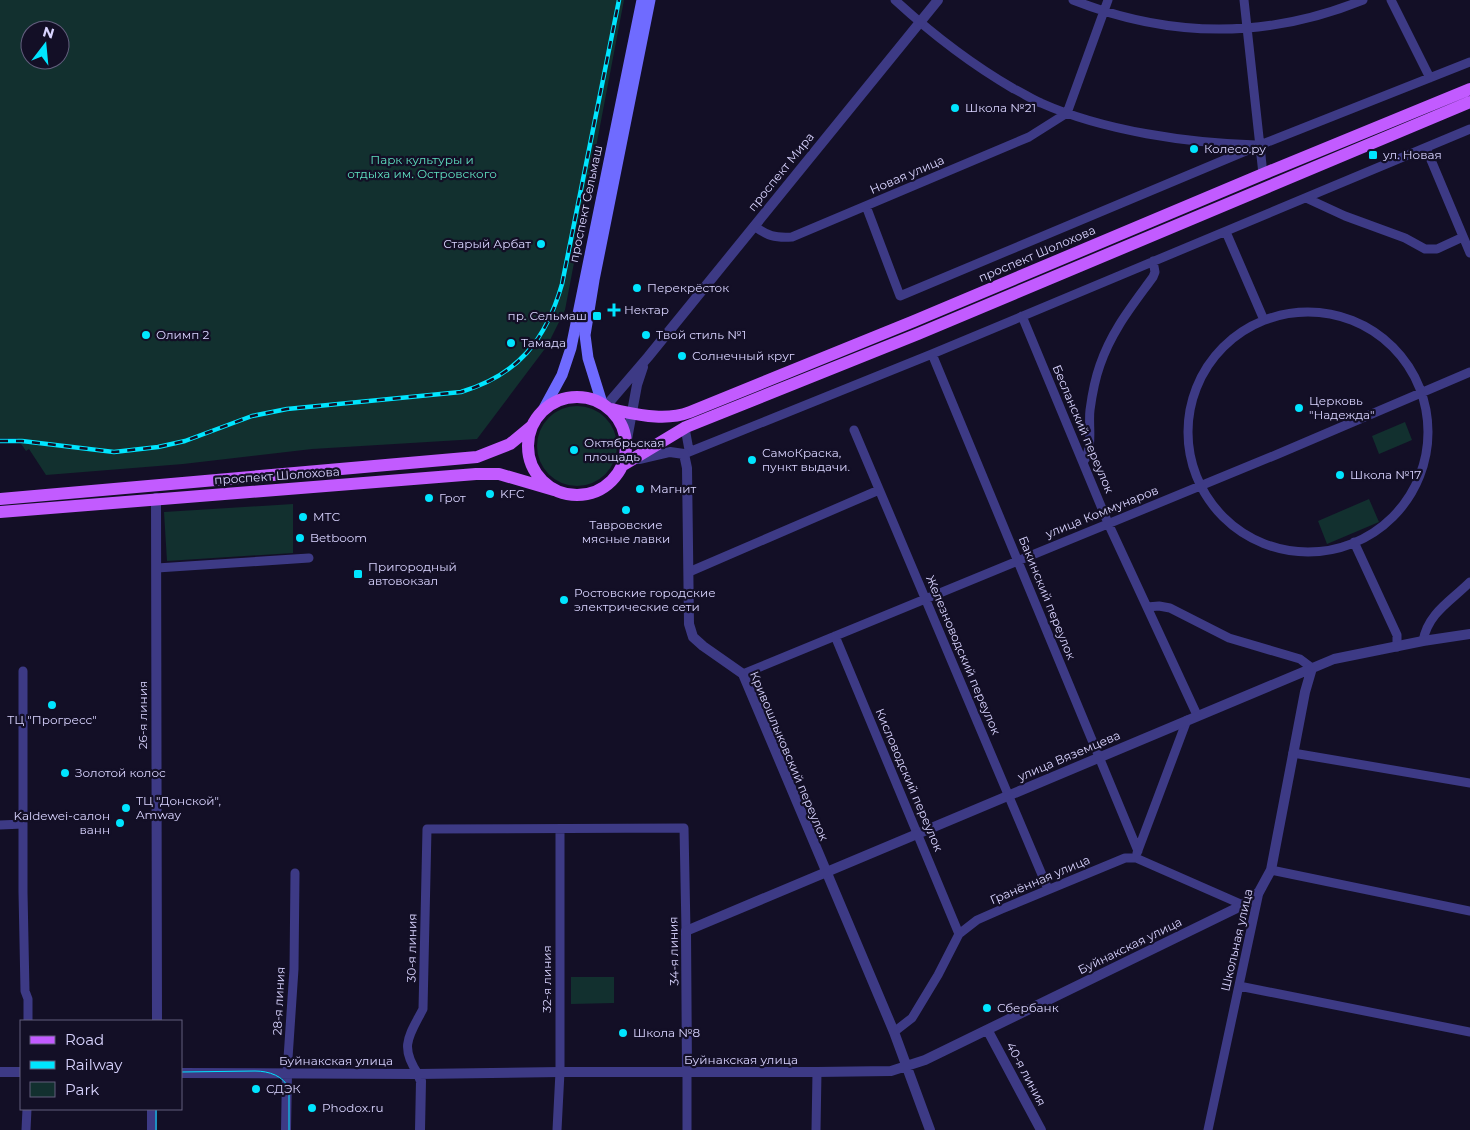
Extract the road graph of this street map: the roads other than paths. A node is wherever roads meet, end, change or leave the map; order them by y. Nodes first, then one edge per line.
1 (642, 0) edge
2 (650, 0) edge
3 (895, 0) edge
4 (938, 0) edge
5 (1073, 0) edge
6 (1108, 0) edge
7 (1244, 0) edge
8 (1363, 0) edge
9 (1391, 0) edge
10 (1104, 12) junction
11 (920, 23) junction
12 (1246, 28) junction
13 (1470, 62) edge
14 (1430, 78) junction
15 (1470, 89) edge
16 (1470, 102) edge
17 (1066, 113) junction
18 (1470, 129) edge
19 (1260, 145) junction
20 (1426, 148) junction
21 (1263, 174) junction
22 (1306, 198) junction
23 (866, 206) junction
24 (754, 226) junction
25 (1226, 232) junction
26 (1463, 237) junction
27 (1470, 253) edge
28 (1153, 261) junction
29 (1022, 316) junction
30 (1264, 320) junction
31 (932, 354) junction
32 (645, 361) junction
33 (1470, 372) edge
34 (1422, 393) junction
35 (606, 406) junction
36 (543, 410) junction
37 (630, 413) junction
38 (532, 426) junction
39 (685, 428) junction
40 (854, 430) dead end
41 (626, 439) junction
42 (687, 452) junction
43 (628, 462) junction
44 (1083, 462) junction
45 (1200, 485) junction
46 (554, 490) junction
47 (879, 490) junction
48 (156, 498) junction
49 (0, 499) edge
50 (0, 512) edge
51 (1108, 523) junction
52 (1354, 542) junction
53 (309, 558) dead end
54 (1018, 560) junction
55 (157, 568) junction
56 (689, 572) junction
57 (1470, 582) edge
58 (925, 598) junction
59 (1147, 607) junction
60 (1470, 634) edge
61 (835, 636) junction
62 (1423, 641) junction
63 (1397, 647) junction
64 (1312, 668) junction
65 (23, 671) dead end
66 (743, 674) junction
67 (1198, 715) junction
68 (1187, 720) junction
69 (1293, 753) junction
70 (1098, 758) junction
71 (1470, 784) edge
72 (1008, 795) junction
73 (23, 824) junction
74 (0, 825) edge
75 (560, 829) junction
76 (918, 832) junction
77 (1137, 855) junction
78 (1271, 870) junction
79 (295, 873) dead end
80 (826, 873) junction
81 (1048, 890) junction
82 (1259, 892) junction
83 (1243, 905) junction
84 (1470, 911) edge
85 (686, 930) junction
86 (959, 934) junction
87 (1239, 986) junction
88 (28, 1020) edge
89 (157, 1020) edge
90 (988, 1030) junction
91 (894, 1032) junction
92 (1470, 1032) edge
93 (906, 1066) junction
94 (0, 1072) edge
95 (20, 1072) edge
96 (560, 1072) junction
97 (687, 1072) junction
98 (817, 1072) junction
99 (182, 1073) edge
100 (287, 1073) junction
101 (418, 1074) junction
102 (27, 1110) edge
103 (152, 1110) edge
104 (26, 1130) edge
105 (152, 1130) edge
106 (286, 1130) edge
107 (420, 1130) edge
108 (557, 1130) edge
109 (687, 1130) edge
110 (816, 1130) edge
111 (930, 1130) edge
112 (1041, 1130) edge
113 (1208, 1130) edge

1 - 36 main road, проспект Сельмаш
2 - 35 main road, проспект Сельмаш
3 - 11 street
4 - 11 street, проспект Мира
5 - 10 street
6 - 10 street
7 - 12 street
8 - 12 street
9 - 14 street
10 - 12 street
10 - 17 street
11 - 17 street
11 - 24 street, проспект Мира
12 - 19 street
13 - 14 street
14 - 19 street
15 - 21 main road, проспект Шолохова
16 - 39 main road
17 - 19 street
17 - 23 street, Новая улица
18 - 20 street
19 - 21 street
19 - 23 street
20 - 22 street
20 - 26 street
21 - 37 main road, проспект Шолохова
22 - 25 street
22 - 26 street
23 - 24 street, Новая улица
24 - 32 street, проспект Мира
25 - 28 street
25 - 30 street
26 - 27 street
28 - 29 street
28 - 44 street
29 - 31 street
29 - 44 street, Бесланский переулок
30 - 34 street
30 - 45 street
31 - 42 street
31 - 54 street, Бакинский переулок
32 - 35 street, проспект Мира
32 - 37 street, проспект Мира
33 - 34 street, улица Коммунаров
34 - 45 street, улица Коммунаров
34 - 52 street
35 - 36 main road
35 - 37 main road, проспект Шолохова
35 - 41 main road
36 - 38 main road
37 - 41 street, проспект Мира
38 - 46 main road
38 - 49 main road, проспект Шолохова
39 - 42 street
39 - 43 main road
40 - 47 street, Железноводский переулок
41 - 43 main road
42 - 43 street
42 - 56 street, Кривошлыковский переулок
43 - 46 main road
44 - 51 street, Бесланский переулок
45 - 51 street, улица Коммунаров
45 - 52 street
46 - 48 main road, проспект Шолохова
47 - 56 street
47 - 58 street, Железноводский переулок
48 - 50 main road, проспект Шолохова
48 - 55 street, 26-я линия
51 - 54 street, улица Коммунаров
51 - 59 street, Бесланский переулок
52 - 63 street
53 - 55 street
54 - 58 street, улица Коммунаров
54 - 70 street, Бакинский переулок
55 - 89 street, 26-я линия
56 - 66 street, Кривошлыковский переулок
57 - 62 street
58 - 61 street, улица Коммунаров
58 - 72 street, Железноводский переулок
59 - 64 street
59 - 67 street, Бесланский переулок
60 - 62 street, улица Вяземцева
61 - 66 street, улица Коммунаров
61 - 76 street, Кисловодский переулок
62 - 63 street, улица Вяземцева
63 - 64 street, улица Вяземцева
64 - 67 street, улица Вяземцева
64 - 69 street, Школьная улица
65 - 73 street
66 - 80 street, Кривошлыковский переулок
67 - 68 street, улица Вяземцева
68 - 70 street, улица Вяземцева
68 - 77 street
69 - 71 street
69 - 78 street, Школьная улица
70 - 72 street, улица Вяземцева
70 - 77 street, Бакинский переулок
72 - 76 street, улица Вяземцева
72 - 81 street, Железноводский переулок
73 - 74 street
73 - 88 street
75 - 85 street, 34-я линия
75 - 96 street, 32-я линия
75 - 101 street, 30-я линия
76 - 80 street, улица Вяземцева
76 - 86 street, Кисловодский переулок
77 - 81 street, Гранённая улица
77 - 83 street
78 - 82 street, Школьная улица
78 - 84 street
79 - 100 street, 28-я линия
80 - 85 street, улица Вяземцева
80 - 91 street, Кривошлыковский переулок
81 - 86 street, Гранённая улица
82 - 83 street, Буйнакская улица
82 - 87 street, Школьная улица
83 - 90 street, Буйнакская улица
85 - 97 street, 34-я линия
86 - 91 street, Гранённая улица
87 - 92 street
87 - 113 street, Школьная улица
90 - 93 street, Буйнакская улица
90 - 112 street, 40-я линия
91 - 93 street, Кривошлыковский переулок
93 - 98 street, Буйнакская улица
93 - 111 street, Кривошлыковский переулок
94 - 95 street
96 - 97 street, Буйнакская улица
96 - 101 street, Буйнакская улица
96 - 108 street, 32-я линия
97 - 98 street, Буйнакская улица
97 - 109 street, 34-я линия
98 - 110 street
99 - 100 street, Буйнакская улица
100 - 101 street, Буйнакская улица
100 - 106 street, 28-я линия
101 - 107 street, 30-я линия
102 - 104 street
103 - 105 street

